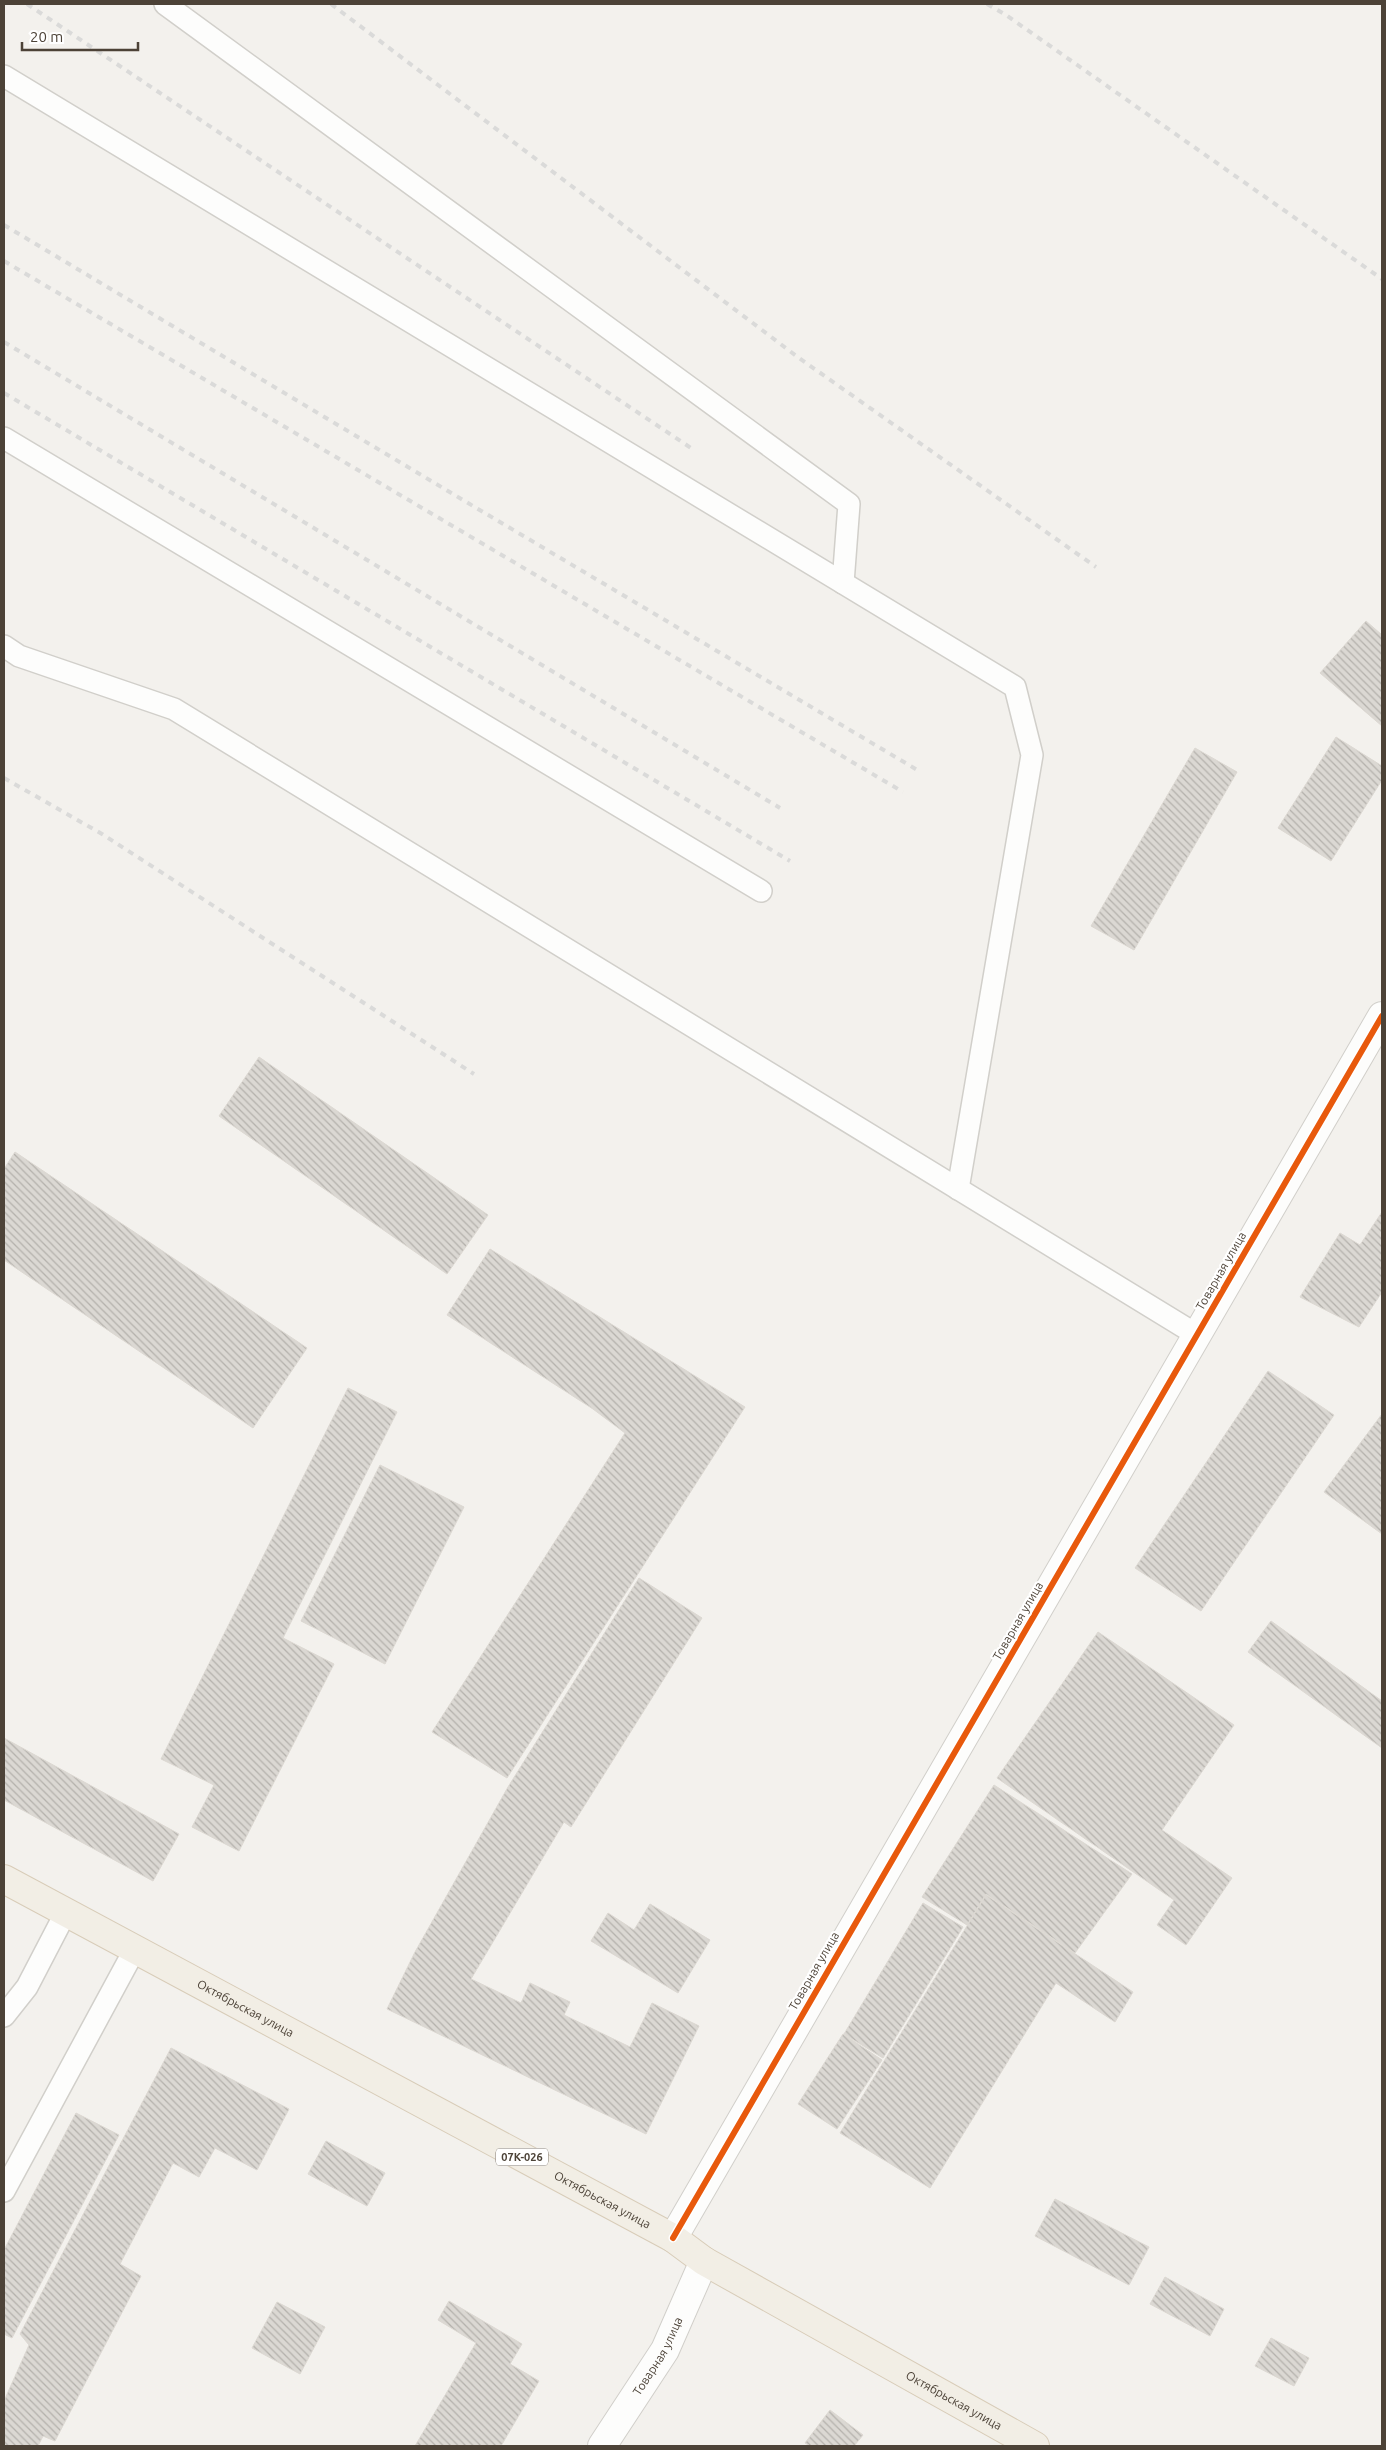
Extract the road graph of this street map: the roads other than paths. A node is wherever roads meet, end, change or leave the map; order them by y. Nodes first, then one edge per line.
1 (165, 4) edge
2 (4, 76) edge
3 (4, 438) edge
4 (843, 583) junction
5 (4, 646) edge
6 (761, 891) dead end
7 (1382, 1016) edge
8 (958, 1189) junction
9 (1197, 1335) junction
10 (4, 1879) edge
11 (66, 1912) junction
12 (135, 1949) junction
13 (4, 2016) edge
14 (4, 2191) edge
15 (673, 2238) junction
16 (704, 2261) junction
17 (602, 2446) edge
18 (1035, 2446) edge

1 - 4 lane
2 - 4 lane
3 - 6 lane
4 - 8 lane
5 - 8 lane
7 - 9 street, Товарная улица
8 - 9 lane
9 - 15 street, Товарная улица
10 - 11 main road, Октябрьская улица / 07К-026
11 - 12 main road, Октябрьская улица / 07К-026
11 - 13 lane
12 - 14 lane
12 - 15 main road, Октябрьская улица / 07К-026
15 - 16 main road, Октябрьская улица / 07К-026
16 - 17 street, Товарная улица
16 - 18 main road, Октябрьская улица / 07К-026

